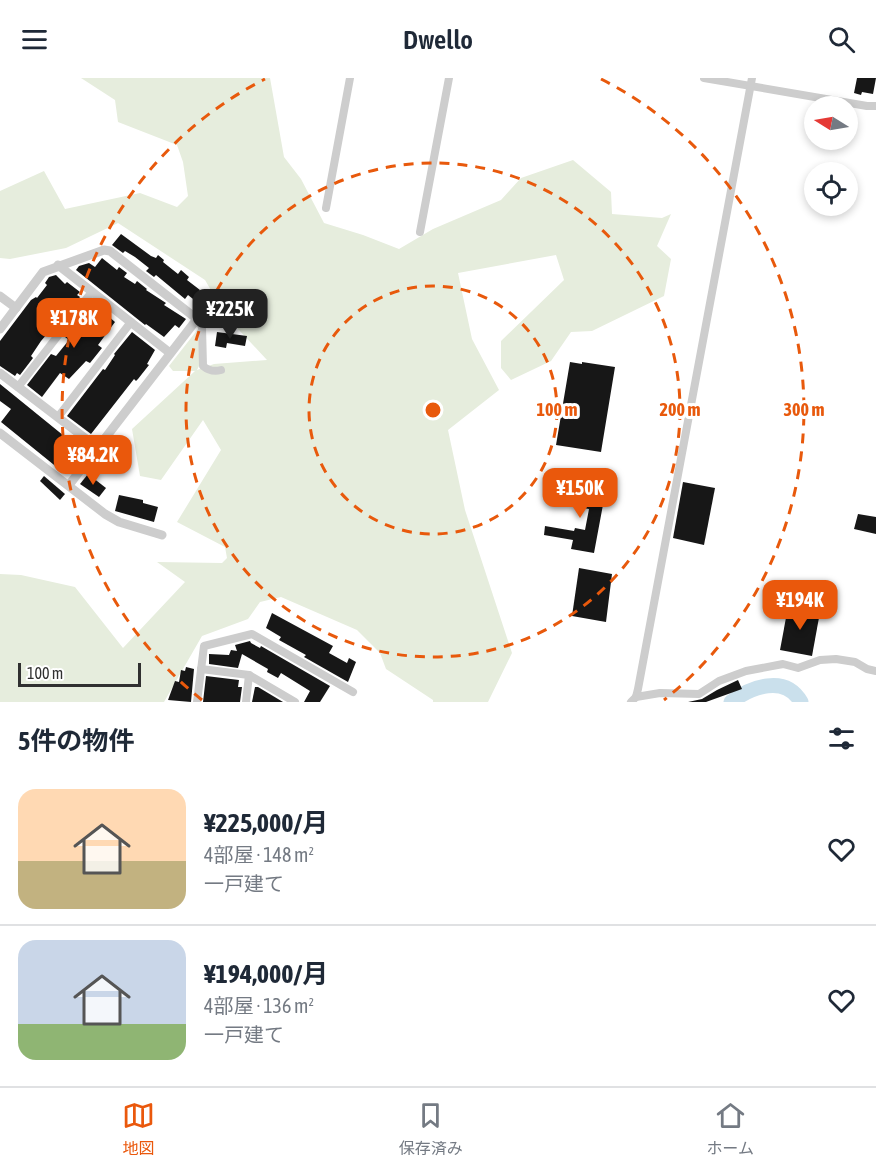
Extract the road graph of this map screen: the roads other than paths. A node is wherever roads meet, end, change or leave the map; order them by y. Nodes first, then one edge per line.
1 (350, 78) edge
2 (449, 78) edge
3 (704, 78) edge
4 (751, 82) edge
5 (876, 106) edge
6 (326, 208) dead end
7 (420, 232) dead end
8 (58, 265) junction
9 (91, 293) junction
10 (0, 296) edge
11 (16, 308) junction
12 (196, 319) junction
13 (131, 322) junction
14 (0, 329) edge
15 (170, 353) junction
16 (221, 370) dead end
17 (0, 373) edge
18 (18, 387) junction
19 (58, 417) junction
20 (0, 433) edge
21 (98, 448) junction
22 (69, 485) junction
23 (162, 535) dead end
24 (201, 669) junction
25 (876, 671) edge
26 (249, 675) junction
27 (352, 692) dead end
28 (633, 699) edge
29 (197, 702) edge
30 (246, 702) edge
31 (295, 702) edge

1 - 6 street
2 - 7 street
3 - 4 street
4 - 5 street
4 - 28 street
8 - 9 street
8 - 11 street
8 - 12 street
9 - 13 street
9 - 18 street
10 - 11 street
11 - 14 street
12 - 15 street
12 - 16 street
13 - 15 street
13 - 19 street
15 - 21 street
17 - 18 street
18 - 19 street
19 - 21 street
20 - 22 street
21 - 22 street
22 - 23 street
24 - 26 street
24 - 27 street
24 - 29 street
25 - 28 street
26 - 30 street
26 - 31 street

